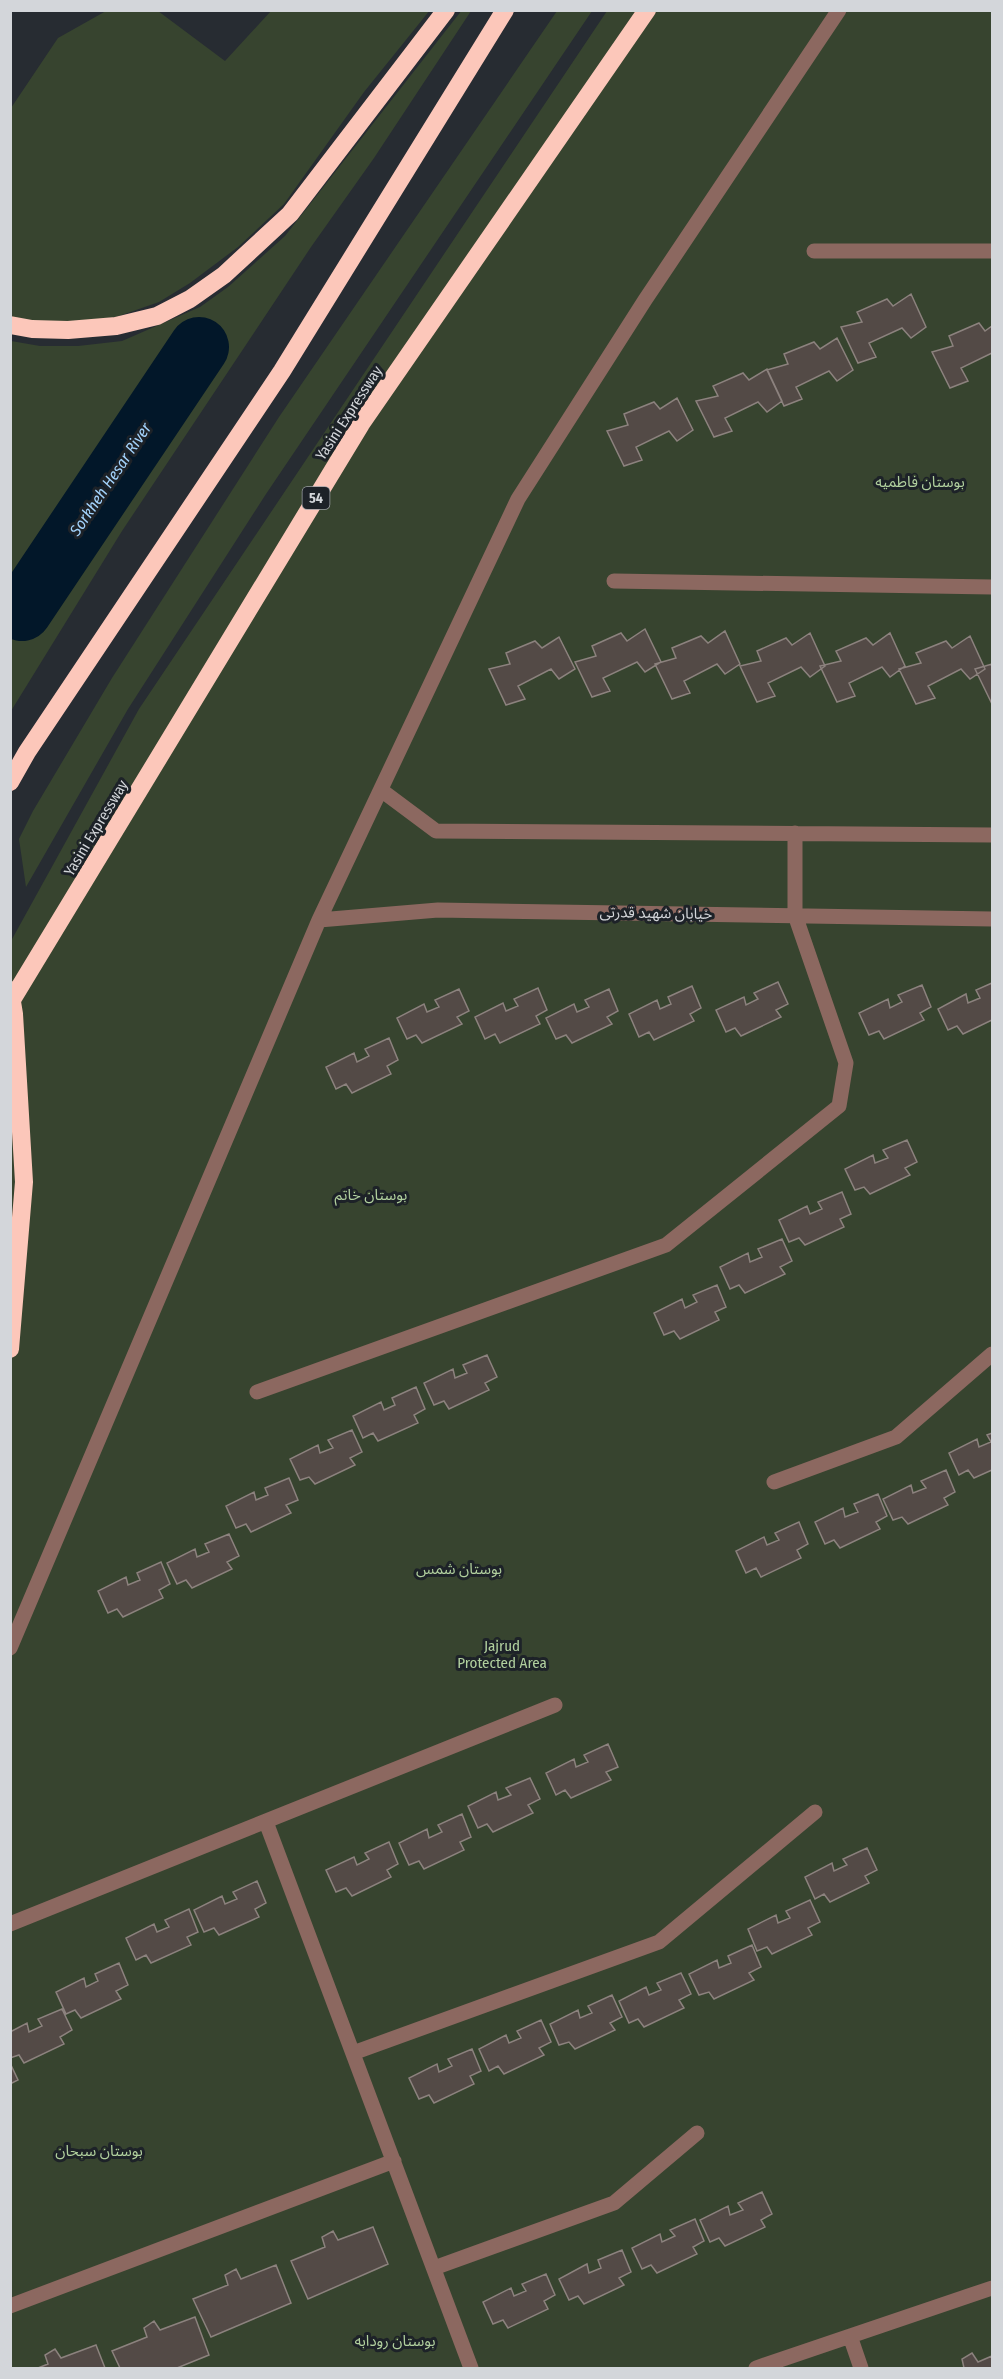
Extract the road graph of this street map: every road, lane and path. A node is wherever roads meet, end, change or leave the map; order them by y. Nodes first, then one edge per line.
1 (446, 10) edge
2 (505, 10) edge
3 (647, 10) edge
4 (839, 10) edge
5 (814, 251) dead end
6 (993, 251) edge
7 (10, 326) edge
8 (614, 581) dead end
9 (993, 587) edge
10 (10, 782) edge
11 (381, 790) junction
12 (795, 833) junction
13 (993, 835) edge
14 (795, 915) junction
15 (993, 919) edge
16 (319, 921) junction
17 (10, 990) edge
18 (10, 1003) edge
19 (10, 1349) edge
20 (993, 1354) edge
21 (257, 1392) dead end
22 (774, 1482) dead end
23 (10, 1648) edge
24 (555, 1705) dead end
25 (815, 1812) dead end
26 (266, 1821) junction
27 (10, 1924) edge
28 (353, 2053) junction
29 (697, 2133) dead end
30 (394, 2162) junction
31 (434, 2268) junction
32 (993, 2288) edge
33 (10, 2306) edge
34 (850, 2336) junction
35 (471, 2368) edge
36 (756, 2368) edge
37 (861, 2368) edge

1 - 7 highway
2 - 10 highway
3 - 18 highway, Yasini Expressway / 54
4 - 11 street
5 - 6 street
8 - 9 street
11 - 12 street
11 - 16 street
12 - 13 street
12 - 14 street
14 - 15 street, خیابان شهید قدرتی
14 - 16 street, خیابان شهید قدرتی
14 - 21 street
16 - 23 street
17 - 19 highway, bridge
20 - 22 street
24 - 26 street
25 - 28 street
26 - 27 street
26 - 28 street
28 - 30 street
29 - 31 street
30 - 31 street
30 - 33 street
31 - 35 street
32 - 34 street
34 - 36 street
34 - 37 street

